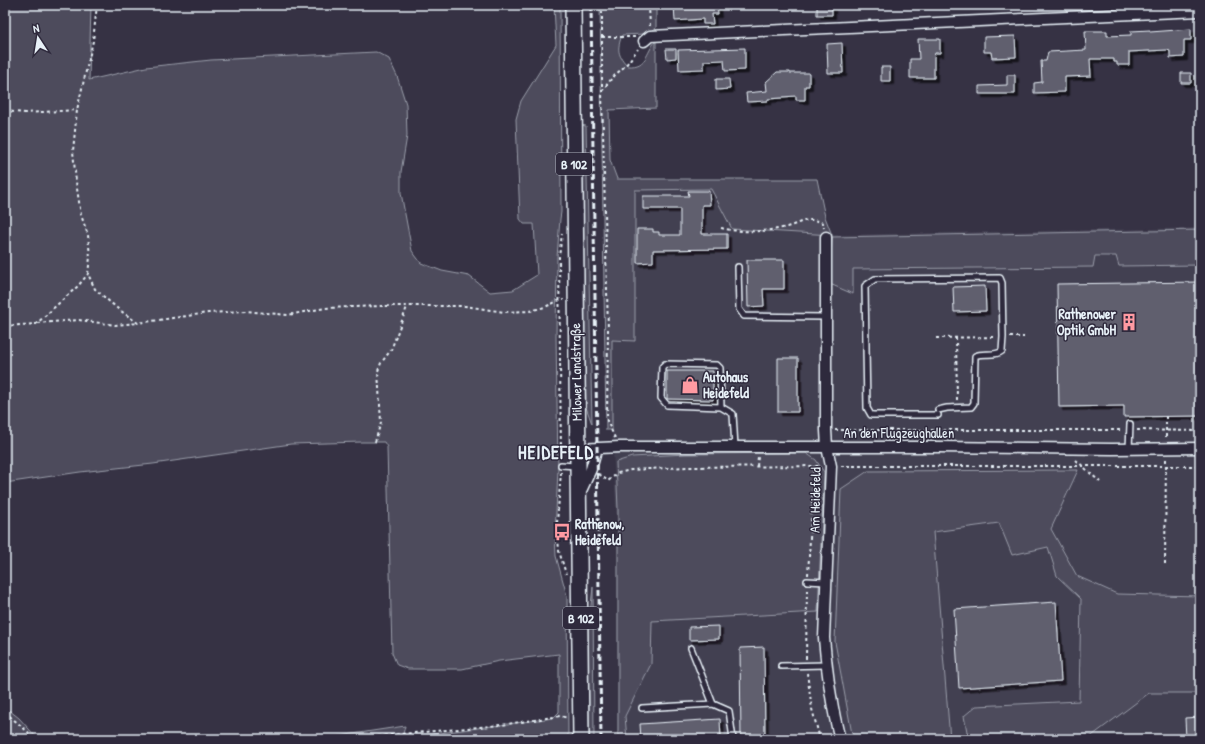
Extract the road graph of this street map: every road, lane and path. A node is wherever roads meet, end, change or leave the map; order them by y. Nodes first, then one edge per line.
1 (97, 5) edge
2 (573, 5) edge
3 (602, 5) edge
4 (649, 5) edge
5 (1200, 10) edge
6 (602, 37) junction
7 (647, 38) junction
8 (602, 92) junction
9 (77, 110) junction
10 (5, 111) edge
11 (721, 228) dead end
12 (826, 237) joint
13 (738, 267) dead end
14 (88, 274) junction
15 (575, 300) junction
16 (407, 307) junction
17 (825, 317) junction
18 (138, 323) junction
19 (36, 324) junction
20 (5, 326) edge
21 (956, 337) junction
22 (1003, 337) junction
23 (1024, 337) dead end
24 (936, 338) dead end
25 (721, 407) junction
26 (957, 408) junction
27 (1166, 416) dead end
28 (1130, 424) dead end
29 (826, 430) junction
30 (1130, 430) junction
31 (1166, 430) junction
32 (1200, 431) edge
33 (375, 442) dead end
34 (620, 447) junction
35 (735, 447) junction
36 (827, 447) junction
37 (597, 448) junction
38 (1064, 448) junction
39 (1166, 448) junction
40 (1200, 448) edge
41 (578, 449) junction
42 (1130, 449) junction
43 (561, 465) dead end
44 (814, 466) junction
45 (831, 466) junction
46 (1166, 466) junction
47 (1200, 466) edge
48 (585, 467) junction
49 (1084, 467) junction
50 (1100, 482) dead end
51 (1165, 564) dead end
52 (808, 581) junction
53 (826, 582) junction
54 (690, 648) dead end
55 (826, 665) junction
56 (781, 666) dead end
57 (806, 666) junction
58 (714, 704) junction
59 (642, 708) dead end
60 (5, 712) edge
61 (581, 719) junction
62 (36, 739) edge
63 (348, 739) edge
64 (581, 739) edge
65 (733, 739) edge
66 (820, 739) edge
67 (840, 739) edge

1 - 9 path
2 - 15 main road, Milower Landstraße / B 102
3 - 6 path
4 - 7 path
5 - 7 street
6 - 7 path
6 - 8 path
7 - 8 path
8 - 34 path
9 - 10 path
9 - 14 path
11 - 12 path
12 - 17 street, Am Heidefeld
13 - 17 lane
14 - 18 path
14 - 19 path
15 - 16 path
15 - 41 main road, Milower Landstraße / B 102
16 - 18 path
16 - 33 path
17 - 29 street, Am Heidefeld
18 - 19 path
19 - 20 path
21 - 22 path
21 - 24 path
21 - 26 path
22 - 23 path
22 - 26 lane
22 - 26 lane
25 - 25 lane
25 - 35 lane
27 - 31 path
28 - 30 lane
29 - 30 path
29 - 36 street, Am Heidefeld
30 - 31 path
30 - 42 lane
31 - 32 path
31 - 39 path
34 - 35 street, An den Flugzeughallen
34 - 37 street, An den Flugzeughallen
35 - 36 street, An den Flugzeughallen
36 - 38 street, An den Flugzeughallen
36 - 45 street, Am Heidefeld
37 - 41 street, An den Flugzeughallen
37 - 48 street
38 - 42 street, An den Flugzeughallen
38 - 49 path
39 - 40 street, An den Flugzeughallen
39 - 42 street, An den Flugzeughallen
39 - 46 path
41 - 48 main road, Milower Landstraße / B 102
43 - 48 lane
44 - 45 path
44 - 48 path
44 - 52 path
45 - 49 path
45 - 53 street, Am Heidefeld
46 - 47 path
46 - 49 path
46 - 51 path
48 - 61 main road, Milower Landstraße / B 102
49 - 50 path
52 - 53 lane
52 - 57 path
53 - 55 street, Am Heidefeld
54 - 58 lane
55 - 57 lane
55 - 67 street, Am Heidefeld
56 - 57 lane
57 - 66 path
58 - 59 lane
58 - 65 lane
60 - 62 path
61 - 63 path
61 - 64 main road, Milower Landstraße / B 102

